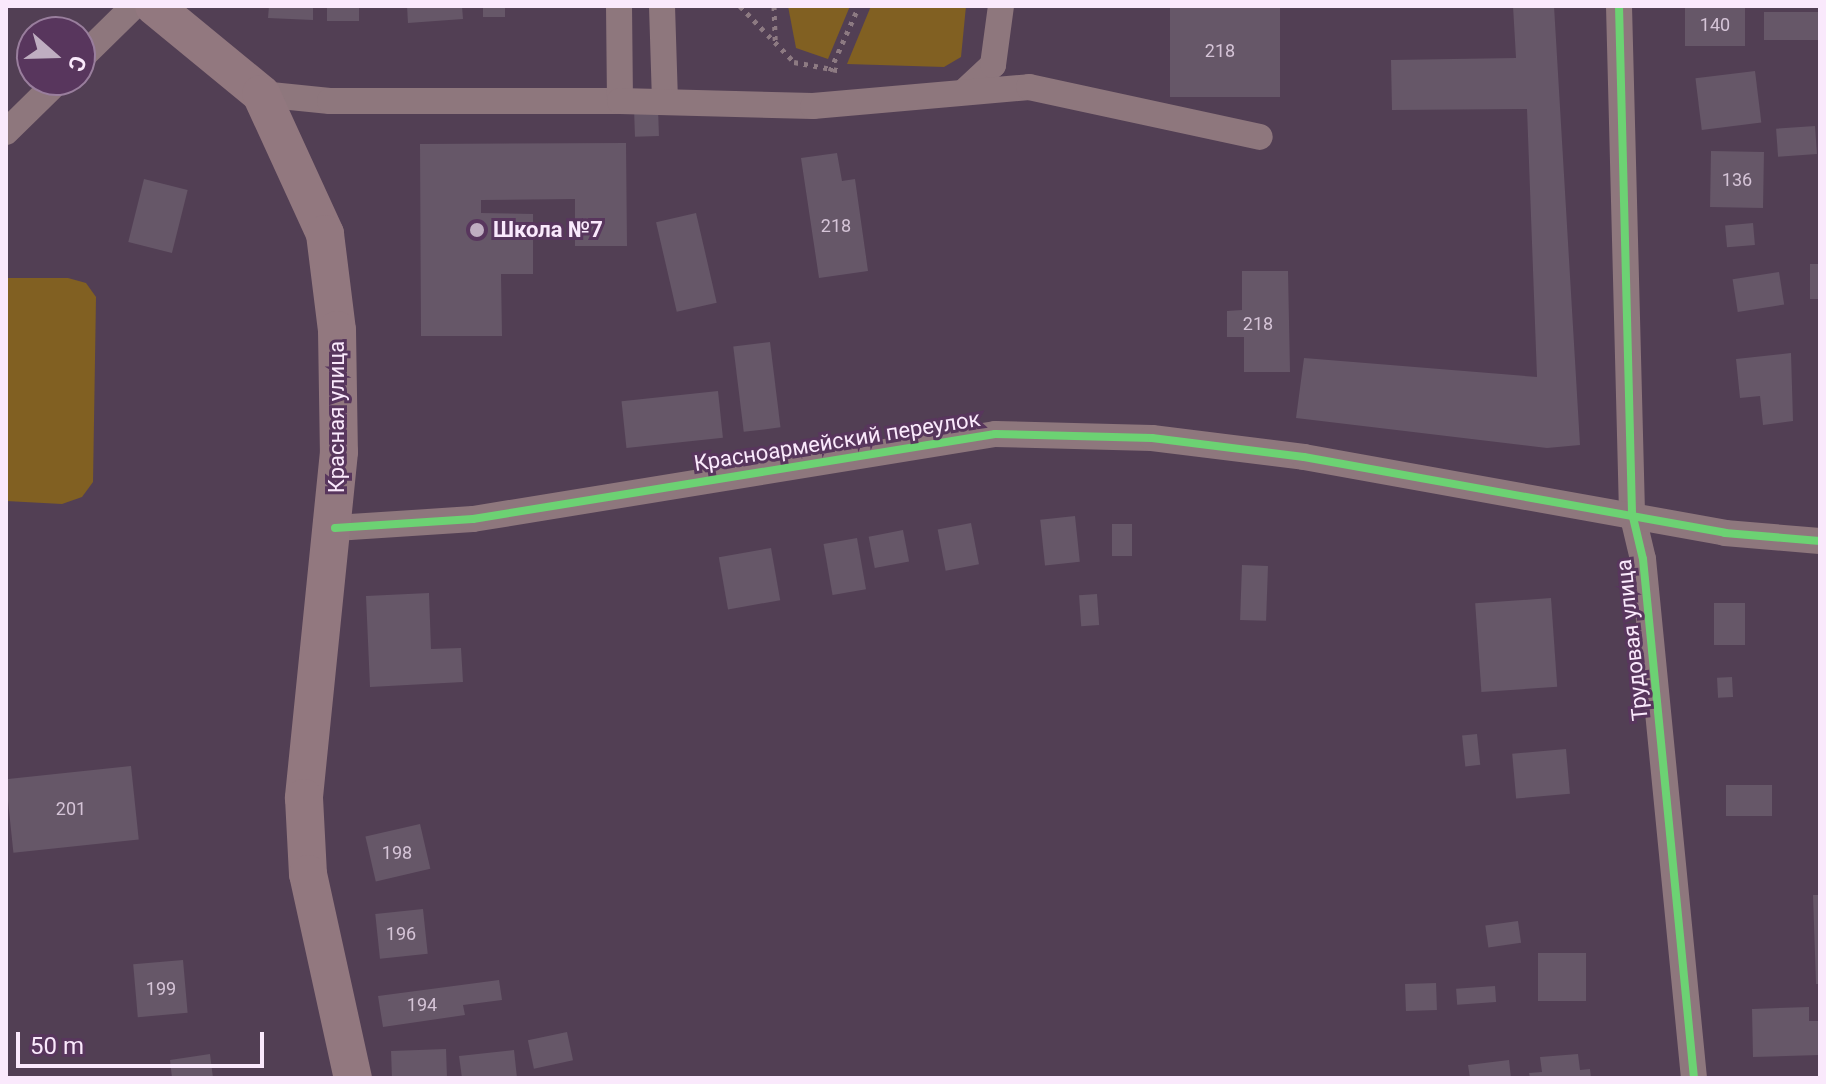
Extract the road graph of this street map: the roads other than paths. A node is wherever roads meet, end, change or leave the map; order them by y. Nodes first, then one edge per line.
1 (134, 6) edge
2 (154, 6) edge
3 (619, 6) edge
4 (662, 6) edge
5 (1001, 6) edge
6 (1619, 6) edge
7 (96, 43) edge
8 (966, 90) junction
9 (261, 94) junction
10 (43, 96) edge
11 (620, 101) junction
12 (665, 101) junction
13 (6, 132) edge
14 (1260, 137) dead end
15 (1632, 513) junction
16 (335, 528) junction
17 (1820, 541) edge
18 (353, 1078) edge
19 (1694, 1078) edge

1 - 7 street
2 - 9 main road, Красная улица
3 - 11 street
4 - 12 street
5 - 8 street
6 - 15 street, Трудовая улица
8 - 12 street
8 - 14 street
9 - 11 street
9 - 16 main road, Красная улица
10 - 13 street
11 - 12 street
15 - 16 street, Красноармейский переулок
15 - 17 street, Красноармейский переулок
15 - 19 street, Трудовая улица
16 - 18 main road, Красная улица

